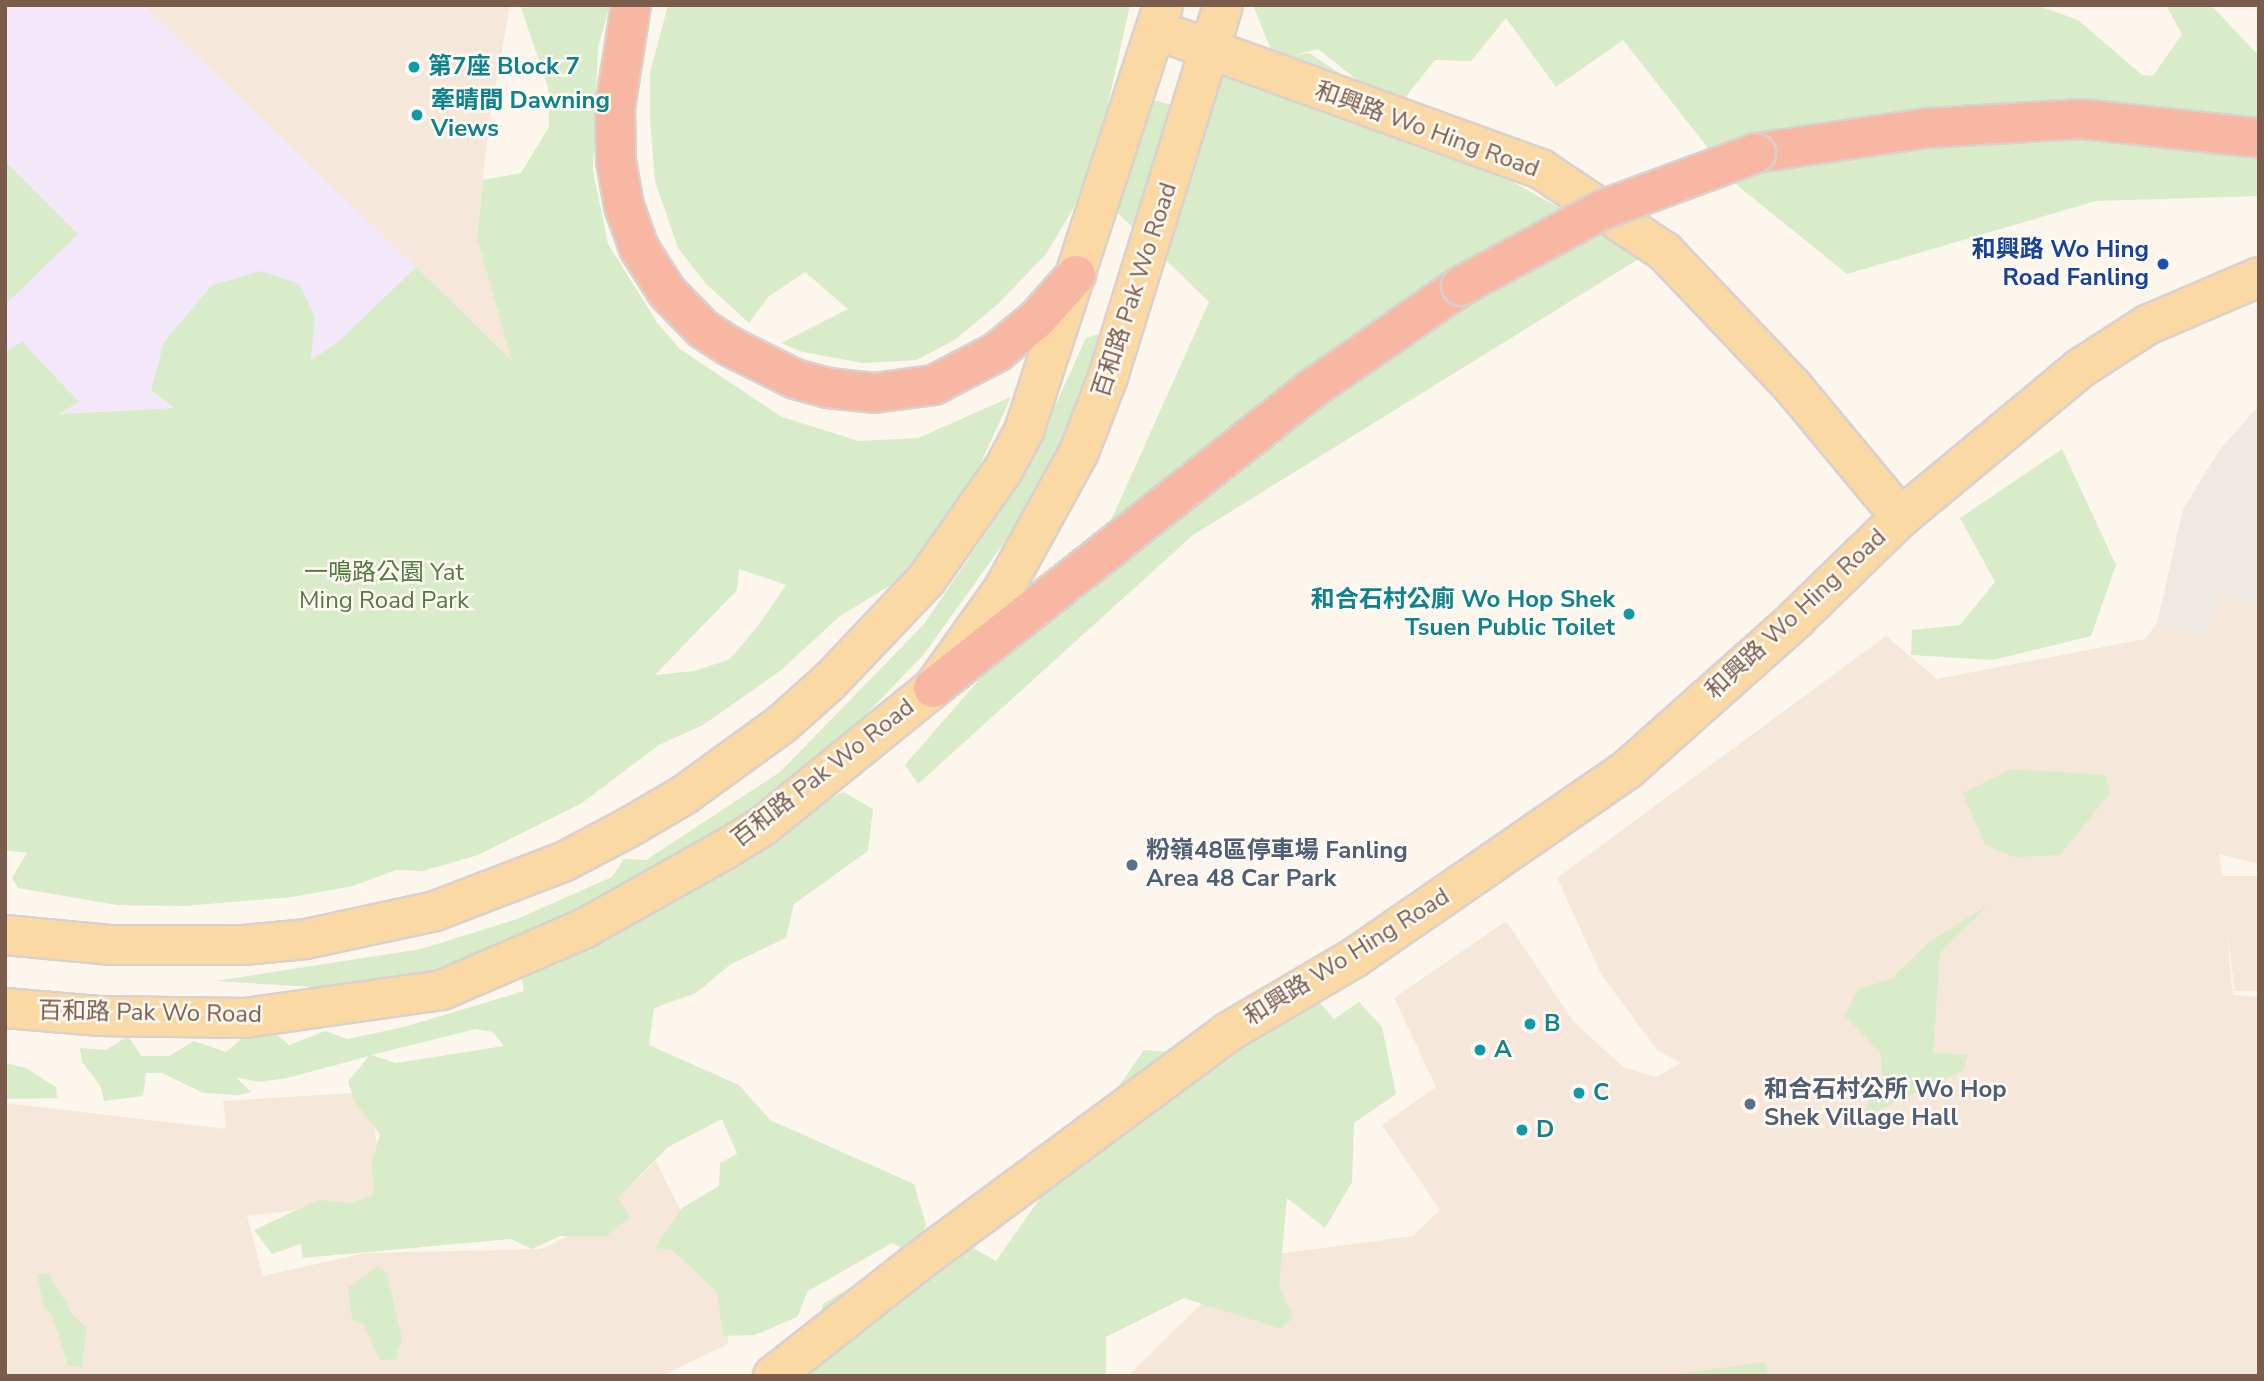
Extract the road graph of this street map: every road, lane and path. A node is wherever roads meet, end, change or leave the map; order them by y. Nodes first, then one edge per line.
1 (631, 5) edge
2 (1223, 5) edge
3 (1160, 18) edge
4 (1211, 52) junction
5 (2259, 138) edge
6 (1076, 275) junction
7 (2259, 277) edge
8 (1901, 517) junction
9 (933, 688) junction
10 (5, 934) edge
11 (5, 1009) edge
12 (773, 1376) edge

1 - 6 highway
2 - 4 main road, 百和路 Pak Wo Road
3 - 4 main road, 和興路 Wo Hing Road
3 - 6 main road
4 - 8 main road, 和興路 Wo Hing Road
4 - 9 main road, 百和路 Pak Wo Road
5 - 9 highway, bridge
6 - 10 main road
7 - 8 main road, 和興路 Wo Hing Road
8 - 12 main road, 和興路 Wo Hing Road
9 - 11 main road, 百和路 Pak Wo Road

